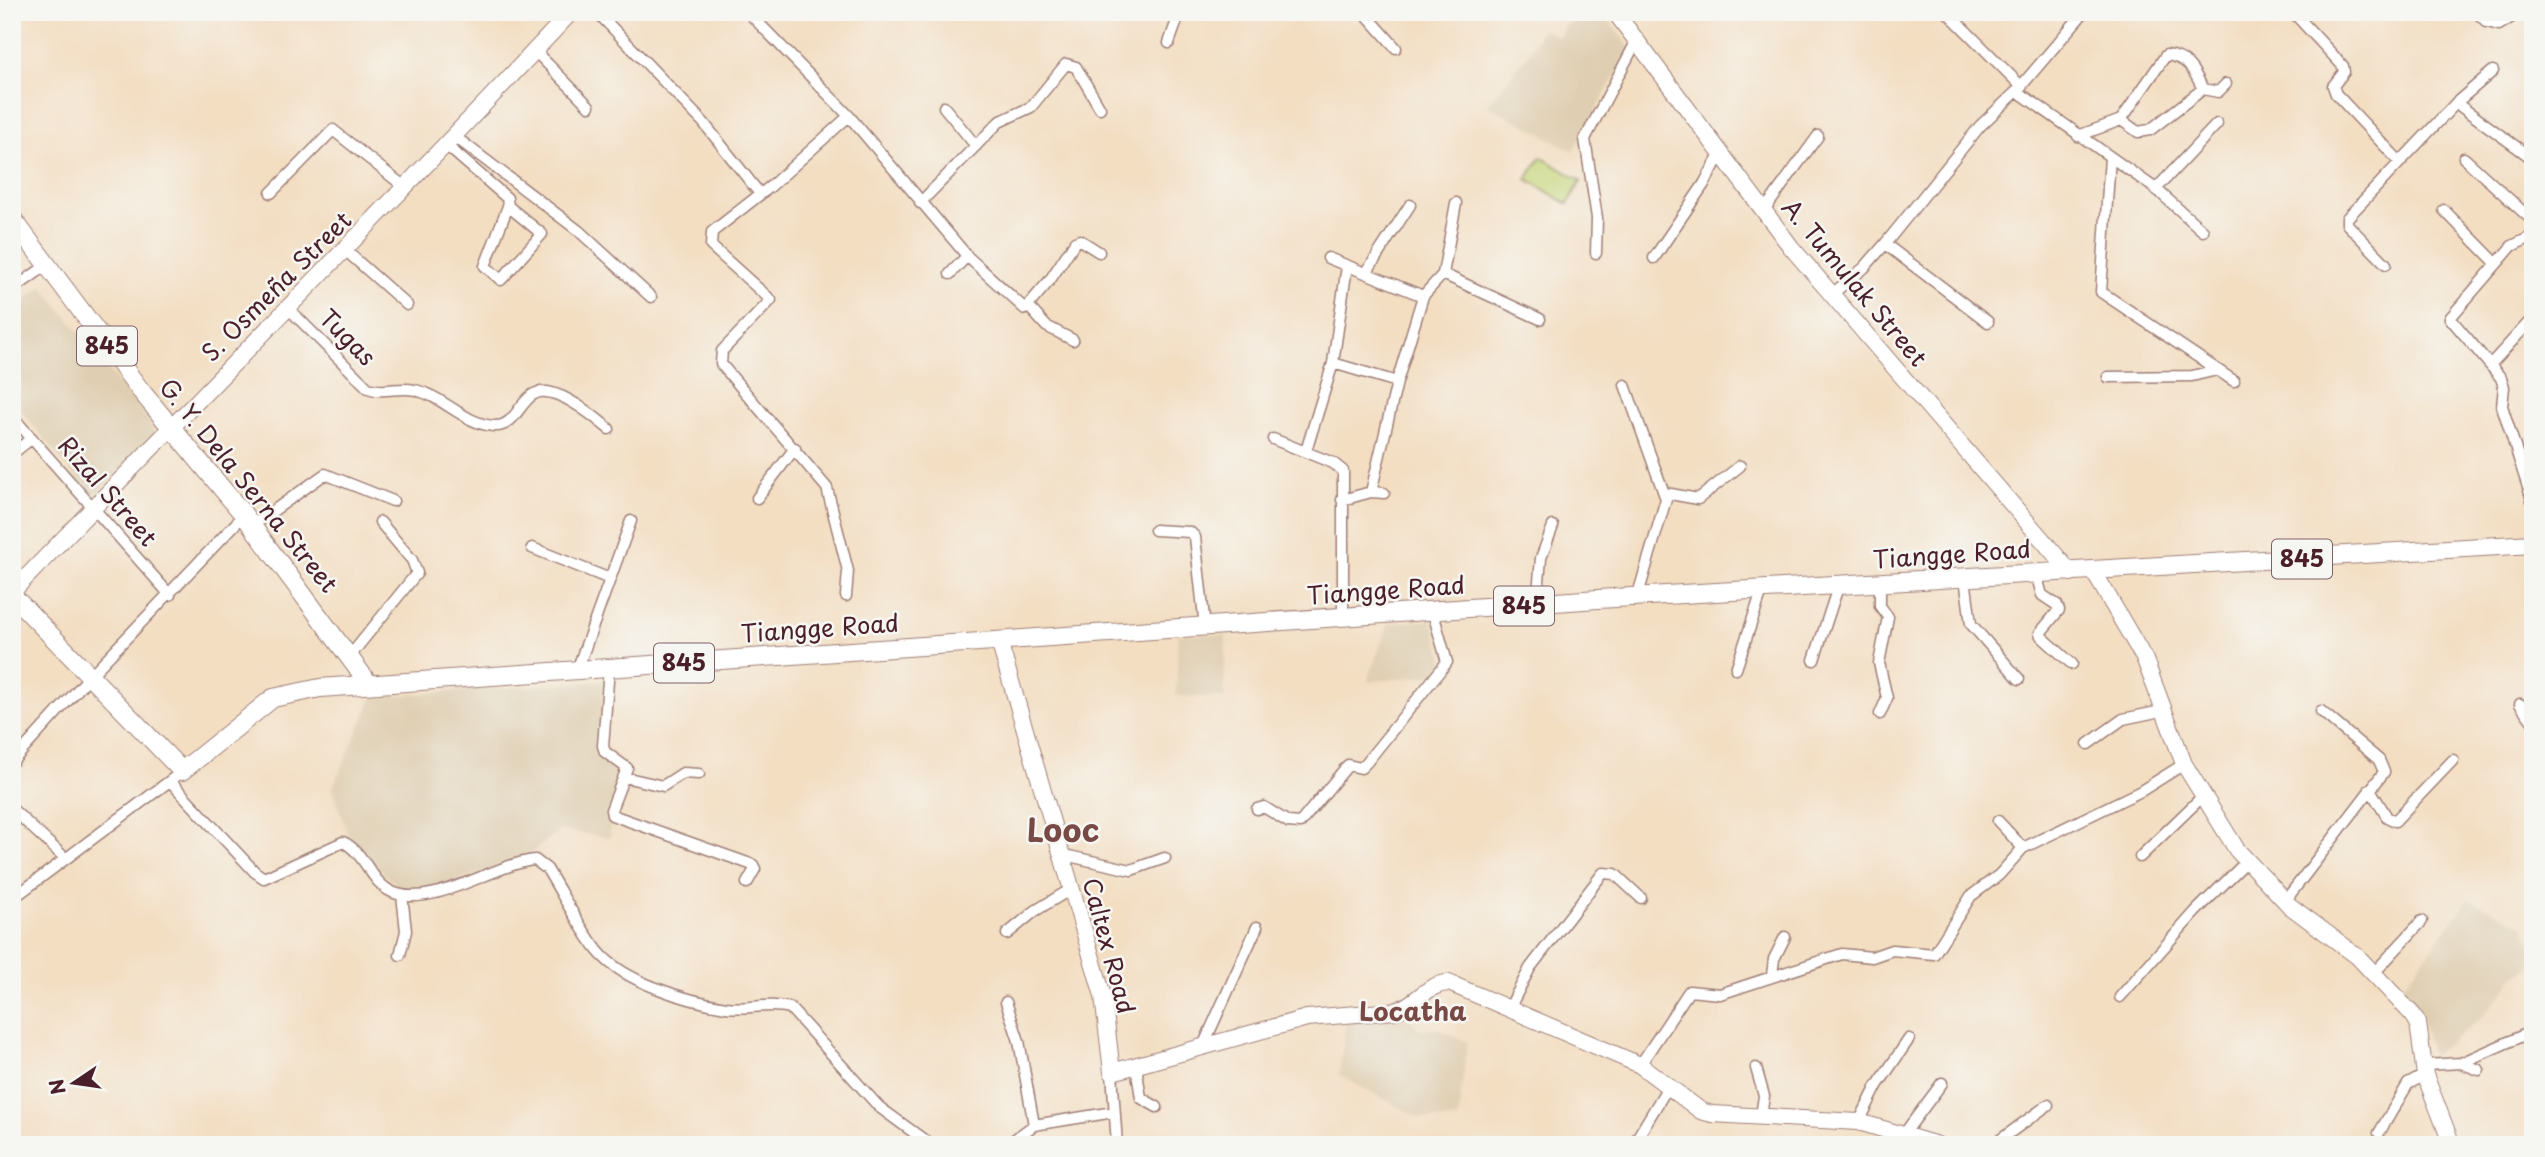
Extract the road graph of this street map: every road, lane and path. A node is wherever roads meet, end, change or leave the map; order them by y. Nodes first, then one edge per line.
1 (571, 12) edge
2 (597, 12) edge
3 (748, 12) edge
4 (1180, 12) edge
5 (1364, 12) edge
6 (1615, 12) edge
7 (1947, 12) edge
8 (2084, 12) edge
9 (2293, 12) edge
10 (2476, 12) edge
11 (2520, 12) edge
12 (1636, 42) junction
13 (1169, 43) dead end
14 (1396, 48) dead end
15 (535, 51) junction
16 (2493, 71) dead end
17 (2227, 83) dead end
18 (2019, 88) junction
19 (2203, 89) junction
20 (2456, 103) junction
21 (589, 106) dead end
22 (944, 107) dead end
23 (1100, 108) dead end
24 (849, 116) junction
25 (2121, 120) junction
26 (2217, 124) dead end
27 (1818, 136) dead end
28 (2078, 136) junction
29 (450, 141) junction
30 (976, 146) junction
31 (1720, 155) junction
32 (2110, 158) junction
33 (2464, 158) dead end
34 (2533, 159) edge
35 (2399, 161) junction
36 (406, 188) junction
37 (2157, 189) junction
38 (271, 192) dead end
39 (760, 194) junction
40 (920, 203) junction
41 (1456, 203) dead end
42 (1410, 205) dead end
43 (508, 206) junction
44 (2444, 210) dead end
45 (1763, 212) junction
46 (12, 218) edge
47 (2533, 221) edge
48 (2203, 231) dead end
49 (2533, 236) edge
50 (1885, 244) junction
51 (345, 250) junction
52 (1099, 252) dead end
53 (1596, 253) dead end
54 (967, 256) junction
55 (1328, 258) dead end
56 (1654, 258) dead end
57 (2496, 263) junction
58 (2386, 264) dead end
59 (47, 265) junction
60 (1347, 266) junction
61 (1366, 273) junction
62 (950, 274) dead end
63 (1443, 274) junction
64 (12, 290) edge
65 (1832, 294) junction
66 (1423, 296) junction
67 (651, 297) dead end
68 (407, 305) dead end
69 (1029, 307) junction
70 (288, 308) junction
71 (2533, 318) edge
72 (1541, 319) dead end
73 (1988, 321) dead end
74 (1073, 340) dead end
75 (1333, 363) junction
76 (2490, 365) junction
77 (2217, 370) junction
78 (2108, 377) dead end
79 (2234, 381) dead end
80 (1397, 383) junction
81 (1625, 385) dead end
82 (12, 416) edge
83 (170, 425) junction
84 (609, 429) dead end
85 (32, 438) junction
86 (1273, 439) dead end
87 (795, 448) junction
88 (1306, 451) junction
89 (12, 454) edge
90 (1740, 466) dead end
91 (1371, 492) junction
92 (1384, 493) dead end
93 (1665, 493) junction
94 (757, 498) dead end
95 (1342, 500) junction
96 (393, 501) dead end
97 (2533, 503) edge
98 (92, 507) junction
99 (248, 521) junction
100 (631, 521) dead end
101 (380, 522) dead end
102 (1553, 526) dead end
103 (1155, 530) dead end
104 (2533, 544) edge
105 (532, 548) dead end
106 (2094, 572) junction
107 (2071, 573) junction
108 (2036, 574) junction
109 (1965, 578) junction
110 (610, 579) junction
111 (1880, 584) junction
112 (1838, 586) junction
113 (1762, 591) junction
114 (12, 593) edge
115 (170, 595) junction
116 (846, 596) dead end
117 (1637, 598) junction
118 (1537, 605) junction
119 (1433, 613) junction
120 (1343, 618) junction
121 (1205, 627) junction
122 (999, 641) junction
123 (350, 656) junction
124 (1814, 660) dead end
125 (2072, 664) dead end
126 (609, 668) junction
127 (1735, 669) dead end
128 (577, 670) junction
129 (92, 674) junction
130 (2019, 679) dead end
131 (369, 684) junction
132 (2520, 704) dead end
133 (2166, 710) junction
134 (2321, 711) dead end
135 (1880, 714) dead end
136 (2533, 722) edge
137 (2088, 744) dead end
138 (2453, 760) dead end
139 (12, 762) edge
140 (2183, 764) junction
141 (699, 774) dead end
142 (176, 776) junction
143 (624, 777) junction
144 (2371, 789) junction
145 (2203, 796) junction
146 (12, 809) edge
147 (1257, 809) dead end
148 (1998, 821) dead end
149 (2023, 848) junction
150 (1060, 854) junction
151 (64, 857) junction
152 (2140, 857) dead end
153 (1165, 858) dead end
154 (2247, 861) junction
155 (747, 883) dead end
156 (1071, 889) junction
157 (402, 895) junction
158 (1641, 898) dead end
159 (12, 899) edge
160 (2285, 901) junction
161 (2421, 921) dead end
162 (1257, 927) dead end
163 (1007, 934) dead end
164 (1785, 937) dead end
165 (400, 955) dead end
166 (2374, 973) junction
167 (1772, 975) junction
168 (2120, 996) dead end
169 (1006, 1002) dead end
170 (1509, 1009) junction
171 (2533, 1031) edge
172 (1909, 1039) dead end
173 (1203, 1046) junction
174 (2461, 1063) junction
175 (1640, 1065) junction
176 (1136, 1066) junction
177 (1756, 1068) dead end
178 (2425, 1070) junction
179 (2479, 1070) dead end
180 (1112, 1072) junction
181 (1942, 1083) dead end
182 (1669, 1085) junction
183 (2048, 1105) dead end
184 (1157, 1107) dead end
185 (1114, 1112) junction
186 (1761, 1116) junction
187 (1859, 1122) junction
188 (1034, 1125) junction
189 (2379, 1133) dead end
190 (1904, 1134) junction
191 (931, 1145) edge
192 (1007, 1145) edge
193 (1117, 1145) edge
194 (1633, 1145) edge
195 (1937, 1145) edge
196 (1993, 1145) edge
197 (2452, 1145) edge

1 - 15 street, S. Osmeña Street
2 - 39 street
3 - 24 street
4 - 13 street
5 - 14 street
6 - 12 street, A. Tumulak Street
7 - 18 street
8 - 18 street
9 - 35 street
10 - 11 street
12 - 31 street, A. Tumulak Street
12 - 53 street
15 - 21 street
15 - 29 street, S. Osmeña Street
16 - 20 street
17 - 19 street
18 - 28 street
18 - 50 street
19 - 25 street
19 - 25 street
20 - 34 street
20 - 35 street
22 - 30 street
23 - 30 street
24 - 39 street
24 - 40 street
25 - 28 street
26 - 37 street
27 - 45 street
28 - 32 street
29 - 36 street, S. Osmeña Street
29 - 43 street
29 - 67 street
30 - 40 street
31 - 45 street, A. Tumulak Street
31 - 56 street
32 - 37 street
32 - 77 street
33 - 47 street
35 - 58 street
36 - 38 street
36 - 51 street, S. Osmeña Street
37 - 48 street
39 - 87 street
40 - 54 street
41 - 63 street
42 - 61 street
43 - 43 street
44 - 57 street
45 - 65 street, A. Tumulak Street
46 - 59 main road, G. Y. Dela Serna Street / 845
49 - 57 street
50 - 65 street
50 - 73 street
51 - 68 street
51 - 70 street, S. Osmeña Street
52 - 69 street
54 - 62 street
54 - 69 street
55 - 60 street
57 - 76 street
59 - 64 street
59 - 83 main road, G. Y. Dela Serna Street / 845
60 - 61 street
60 - 75 street
61 - 66 street
63 - 66 street
63 - 72 street
65 - 107 street, A. Tumulak Street
66 - 80 street
69 - 74 street
70 - 83 street, S. Osmeña Street
70 - 84 street, Tugas
71 - 76 street
75 - 80 street
75 - 88 street
76 - 97 street
77 - 78 street
77 - 79 street
80 - 91 street
81 - 93 street
82 - 85 street, Rizal Street
83 - 98 street, S. Osmeña Street
83 - 99 main road, G. Y. Dela Serna Street / 845
85 - 89 street
85 - 98 street, Rizal Street
86 - 88 street
87 - 94 street
87 - 116 street
88 - 95 street
90 - 93 street
91 - 92 street
91 - 95 street
93 - 117 street
95 - 120 street
96 - 99 street
98 - 114 street, S. Osmeña Street
98 - 115 street, Rizal Street
99 - 115 street
99 - 123 main road, G. Y. Dela Serna Street / 845
100 - 110 street
101 - 123 street
102 - 118 street
103 - 121 street
104 - 106 main road, Tiangge Road / 845
105 - 110 street
106 - 107 main road, Tiangge Road / 845
106 - 133 street
107 - 108 main road, Tiangge Road / 845
108 - 109 main road, Tiangge Road / 845
108 - 125 street
109 - 111 main road, Tiangge Road / 845
109 - 130 street
110 - 128 street
111 - 112 main road, Tiangge Road / 845
111 - 135 street
112 - 113 main road, Tiangge Road / 845
112 - 124 street
113 - 117 main road, Tiangge Road / 845
113 - 127 street
114 - 129 main road
115 - 129 street
117 - 118 main road, Tiangge Road / 845
118 - 119 main road, Tiangge Road / 845
119 - 120 main road, Tiangge Road / 845
119 - 147 street
120 - 121 main road, Tiangge Road / 845
121 - 122 main road, Tiangge Road / 845
122 - 126 main road, Tiangge Road / 845
122 - 150 street, Caltex Road
123 - 131 main road, G. Y. Dela Serna Street / 845
126 - 128 main road, Tiangge Road / 845
126 - 143 street
128 - 131 main road, Tiangge Road / 845
129 - 139 street
129 - 142 main road
131 - 142 main road, Tiangge Road
132 - 136 street
133 - 137 street
133 - 140 street
134 - 144 street
138 - 144 street
140 - 145 street
140 - 149 street
141 - 143 street
142 - 151 street
142 - 157 street
143 - 155 street
144 - 160 street
145 - 152 street
145 - 154 street
146 - 151 street
148 - 149 street
149 - 167 street
150 - 153 street
150 - 156 street, Caltex Road
151 - 159 street
154 - 160 street
154 - 168 street
156 - 163 street
156 - 180 street, Caltex Road
157 - 165 street
157 - 191 street
158 - 170 street
160 - 166 street
161 - 166 street
162 - 173 street
164 - 167 street
166 - 178 street
167 - 175 street
169 - 188 street
170 - 173 street
170 - 175 street
171 - 174 street
172 - 187 street
173 - 176 street
174 - 178 street
174 - 179 street
175 - 182 street
176 - 180 street
176 - 184 street
177 - 186 street
178 - 189 street
178 - 197 street
180 - 185 street, Caltex Road
181 - 190 street
182 - 186 street
182 - 194 street
183 - 196 street
185 - 188 street
185 - 193 street, Caltex Road
186 - 187 street
187 - 190 street
188 - 192 street
190 - 195 street

